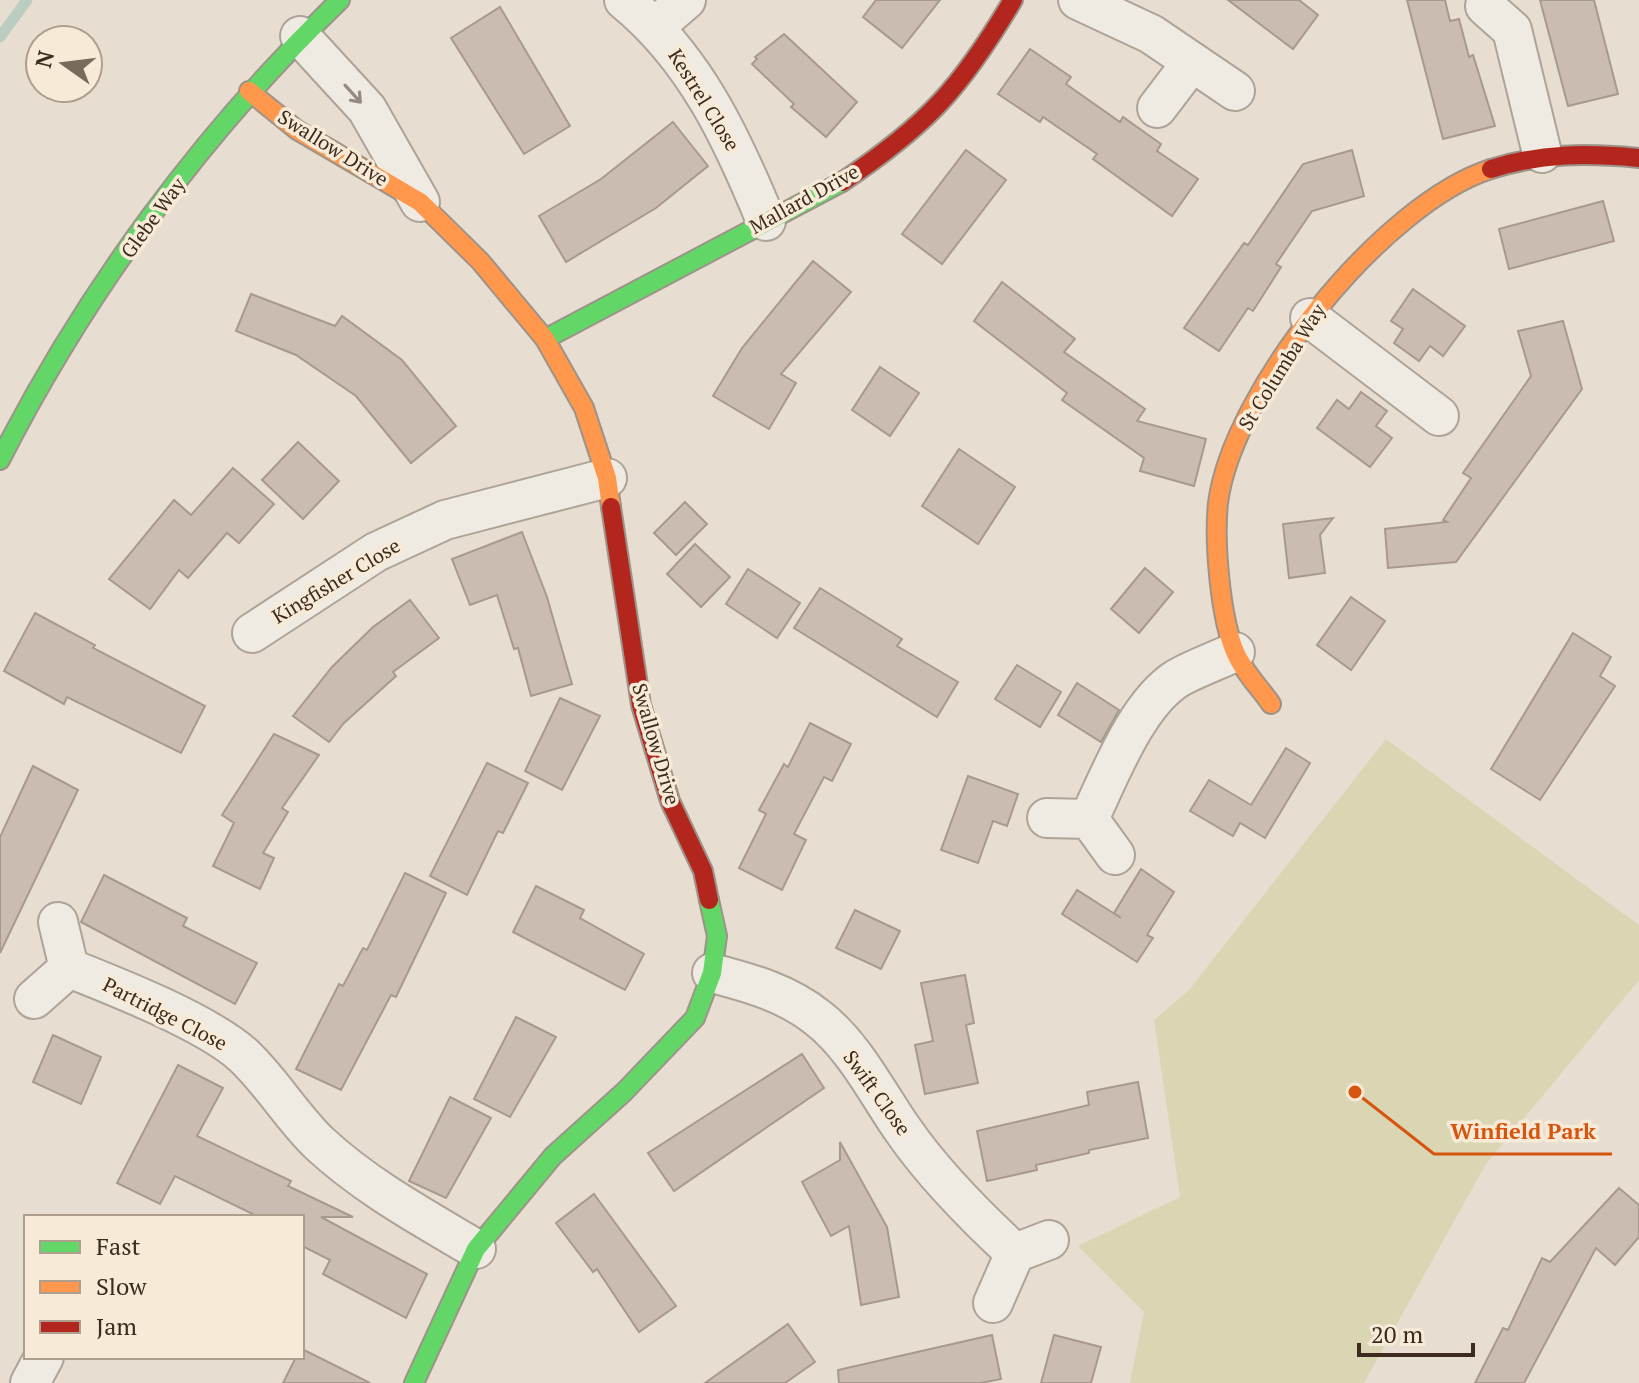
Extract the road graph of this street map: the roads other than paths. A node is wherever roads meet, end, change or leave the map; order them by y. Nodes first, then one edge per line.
1 (340, 0) edge
2 (624, 0) edge
3 (686, 0) edge
4 (1013, 0) edge
5 (1078, 0) edge
6 (1485, 6) dead end
7 (656, 26) junction
8 (300, 36) junction
9 (1192, 62) junction
10 (249, 91) junction
11 (1235, 91) dead end
12 (1157, 108) dead end
13 (1542, 153) junction
14 (1639, 158) edge
15 (420, 202) junction
16 (766, 221) junction
17 (1310, 318) junction
18 (545, 339) junction
19 (1439, 416) dead end
20 (0, 460) edge
21 (607, 478) junction
22 (252, 633) dead end
23 (1235, 652) junction
24 (1271, 704) dead end
25 (1047, 818) dead end
26 (1089, 819) junction
27 (1115, 855) dead end
28 (58, 922) dead end
29 (69, 968) junction
30 (712, 973) junction
31 (34, 999) dead end
32 (1049, 1240) dead end
33 (476, 1249) junction
34 (1015, 1253) junction
35 (993, 1303) dead end
36 (43, 1359) edge
37 (30, 1383) edge
38 (414, 1383) edge

1 - 8 street, Glebe Way
2 - 7 street, Kestrel Close
3 - 7 street
4 - 16 street, Mallard Drive
5 - 9 street
6 - 13 street
7 - 16 street, Kestrel Close
8 - 10 street, Glebe Way
8 -> 15 street, Swallow Drive
9 - 11 street
9 - 12 street
10 - 15 street, Swallow Drive
10 - 20 street, Glebe Way
13 - 14 street, St Columba Way
13 - 17 street, St Columba Way
15 - 18 street, Swallow Drive
16 - 18 street, Mallard Drive
17 - 19 street
17 - 23 street, St Columba Way
18 - 21 street, Swallow Drive
21 - 22 street, Kingfisher Close
21 - 30 street, Swallow Drive
23 - 24 street, St Columba Way
23 - 26 street
25 - 26 street
26 - 27 street
28 - 29 street
29 - 31 street
29 - 33 street, Partridge Close
30 - 33 street, Swallow Drive
30 - 34 street, Swift Close
32 - 34 street
33 - 38 street, Swallow Drive
34 - 35 street
36 - 37 street

